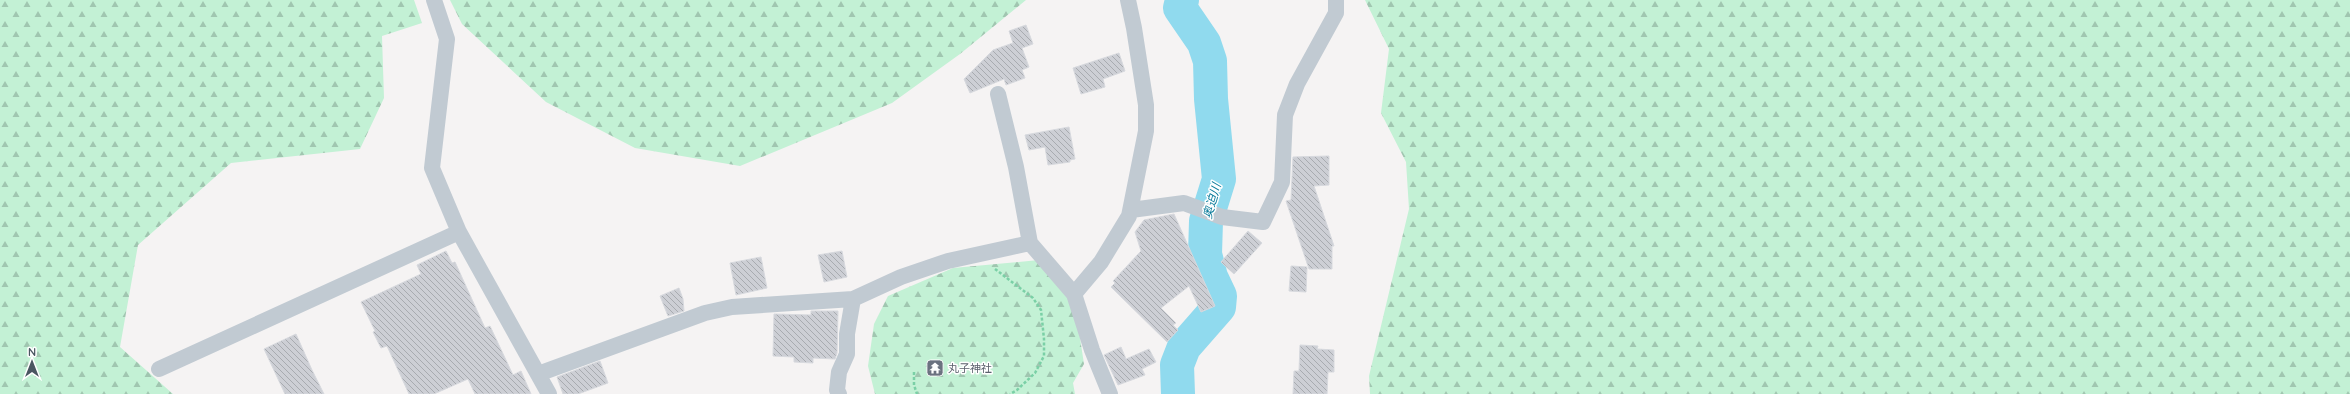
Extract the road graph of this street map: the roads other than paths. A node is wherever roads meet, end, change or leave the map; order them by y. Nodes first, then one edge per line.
1 (434, 0) edge
2 (1128, 0) edge
3 (1336, 0) edge
4 (998, 94) dead end
5 (1131, 210) junction
6 (459, 232) junction
7 (1030, 243) junction
8 (1074, 294) junction
9 (853, 299) junction
10 (159, 369) dead end
11 (538, 374) junction
12 (549, 394) edge
13 (839, 394) edge
14 (1110, 394) edge

1 - 6 street
2 - 5 street
3 - 5 street
4 - 7 street
5 - 8 street
6 - 10 street
6 - 11 street
7 - 8 street
7 - 9 street
8 - 14 street
9 - 11 street
9 - 13 street
11 - 12 street

